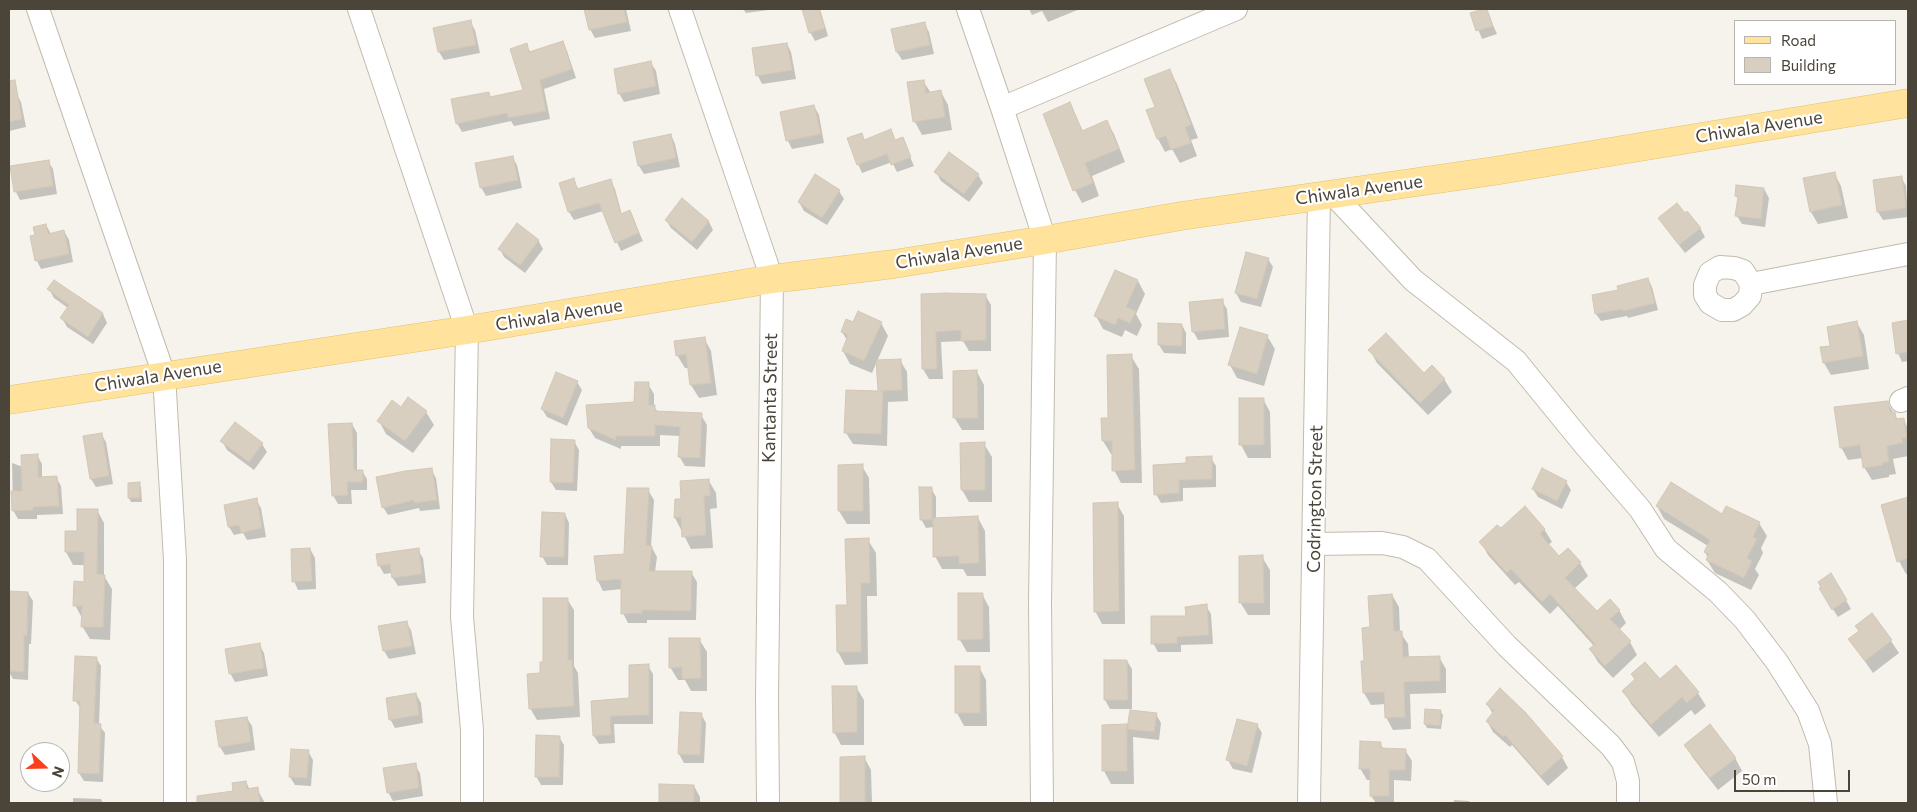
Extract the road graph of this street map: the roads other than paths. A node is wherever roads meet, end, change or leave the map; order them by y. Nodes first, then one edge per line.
1 (38, 9) edge
2 (359, 9) edge
3 (680, 9) edge
4 (968, 9) edge
5 (1236, 9) edge
6 (1908, 103) edge
7 (1002, 108) junction
8 (1326, 194) junction
9 (1044, 240) junction
10 (1908, 254) edge
11 (772, 279) junction
12 (1751, 284) dead end
13 (467, 330) junction
14 (164, 375) junction
15 (9, 400) edge
16 (1314, 544) junction
17 (175, 803) edge
18 (472, 803) edge
19 (768, 803) edge
20 (1042, 803) edge
21 (1309, 803) edge
22 (1628, 803) edge
23 (1826, 803) edge

1 - 14 street
2 - 13 street
3 - 11 street, Kantanta Street
4 - 7 street
5 - 7 street
6 - 8 main road, Chiwala Avenue
7 - 9 street
8 - 9 main road, Chiwala Avenue
8 - 16 street, Codrington Street
8 - 23 street
9 - 11 main road, Chiwala Avenue
9 - 20 street
10 - 12 street
11 - 13 main road, Chiwala Avenue
11 - 19 street, Kantanta Street
13 - 14 main road, Chiwala Avenue
13 - 18 street
14 - 15 main road, Chiwala Avenue
14 - 17 street
16 - 21 street, Codrington Street
16 - 22 street

